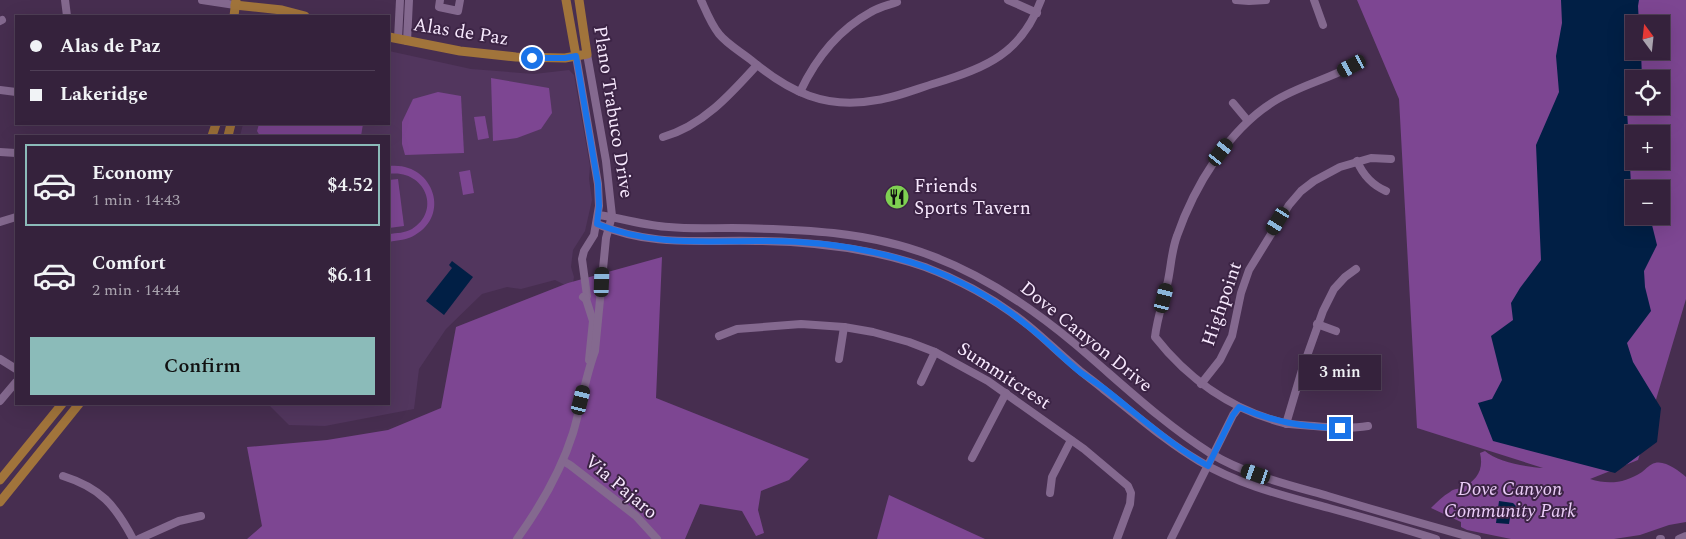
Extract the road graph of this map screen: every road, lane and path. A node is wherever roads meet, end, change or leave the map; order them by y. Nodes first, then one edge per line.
1 (65, 0) edge
2 (202, 0) edge
3 (400, 0) edge
4 (409, 0) edge
5 (440, 0) edge
6 (460, 0) edge
7 (566, 0) edge
8 (579, 0) edge
9 (701, 0) edge
10 (1008, 0) edge
11 (1041, 0) edge
12 (1236, 0) edge
13 (1266, 0) edge
14 (1314, 0) edge
15 (235, 2) edge
16 (897, 2) dead end
17 (249, 3) edge
18 (1036, 13) junction
19 (67, 15) edge
20 (234, 15) edge
21 (301, 15) edge
22 (1322, 25) dead end
23 (398, 39) edge
24 (588, 54) junction
25 (576, 56) junction
26 (757, 65) junction
27 (1352, 66) dead end
28 (0, 90) edge
29 (15, 92) edge
30 (800, 92) junction
31 (1233, 103) dead end
32 (1248, 121) junction
33 (663, 136) dead end
34 (0, 152) edge
35 (15, 153) edge
36 (1392, 159) dead end
37 (1357, 161) junction
38 (1386, 191) dead end
39 (598, 215) junction
40 (612, 216) junction
41 (15, 217) edge
42 (0, 222) edge
43 (597, 224) junction
44 (609, 229) junction
45 (1356, 269) dead end
46 (1317, 324) junction
47 (844, 327) junction
48 (1336, 331) dead end
49 (719, 336) dead end
50 (935, 352) junction
51 (0, 359) edge
52 (840, 359) dead end
53 (589, 367) junction
54 (15, 369) edge
55 (1112, 377) junction
56 (921, 382) dead end
57 (15, 383) edge
58 (1201, 384) junction
59 (1102, 388) junction
60 (1006, 393) junction
61 (0, 401) edge
62 (61, 405) edge
63 (78, 405) edge
64 (1239, 407) junction
65 (1286, 424) junction
66 (1368, 426) dead end
67 (1071, 440) junction
68 (1214, 455) junction
69 (972, 458) dead end
70 (563, 462) junction
71 (1208, 466) junction
72 (63, 476) dead end
73 (0, 480) edge
74 (1050, 493) dead end
75 (0, 502) edge
76 (201, 516) dead end
77 (1686, 536) edge
78 (133, 539) edge
79 (139, 539) edge
80 (517, 539) edge
81 (657, 539) edge
82 (1117, 539) edge
83 (1171, 539) edge
84 (1436, 539) edge
85 (1477, 539) edge
86 (1679, 539) edge

1 - 19 street
2 - 15 street
3 - 23 street
4 - 23 street
5 - 6 street
7 - 25 main road, Plano Trabuco Drive
8 - 24 main road, Plano Trabuco Drive
9 - 26 street
10 - 18 street
11 - 18 street
12 - 13 street
14 - 22 street
15 - 17 main road
15 - 20 main road
16 - 30 street
17 - 21 main road
18 - 30 street
23 - 25 main road, Alas de Paz
24 - 25 main road, Alas de Paz
24 - 40 street, Plano Trabuco Drive
25 - 39 street, Plano Trabuco Drive
26 - 30 street
26 - 33 street
27 - 32 street
28 - 29 street
31 - 32 street
32 - 58 street
34 - 35 street
36 - 37 street, Highpoint
37 - 38 street
37 - 58 street, Highpoint
39 - 40 street, Dove Canyon Drive
39 - 43 street, Plano Trabuco Drive
40 - 44 street, Plano Trabuco Drive
40 - 55 street, Dove Canyon Drive
41 - 42 street
43 - 44 street, Dove Canyon Drive
43 - 53 street, Plano Trabuco Drive
44 - 53 street, Plano Trabuco Drive
44 - 59 street, Dove Canyon Drive
45 - 46 street
46 - 48 street
46 - 65 street
47 - 49 street, Summitcrest
47 - 50 street, Summitcrest
47 - 52 street
50 - 56 street
50 - 60 street, Summitcrest
51 - 54 street
53 - 70 street
55 - 59 street
55 - 68 street, Dove Canyon Drive
57 - 61 street
58 - 64 street
59 - 71 street, Dove Canyon Drive
60 - 67 street, Summitcrest
60 - 69 street
62 - 73 main road
63 - 75 main road
64 - 65 street
64 - 68 street
65 - 66 street
67 - 74 street
67 - 82 street, Summitcrest
68 - 71 street
68 - 85 street, Dove Canyon Drive
70 - 80 street
70 - 81 street, Via Pajaro
71 - 83 street
71 - 84 street, Dove Canyon Drive
72 - 78 street
76 - 79 street
77 - 86 street

